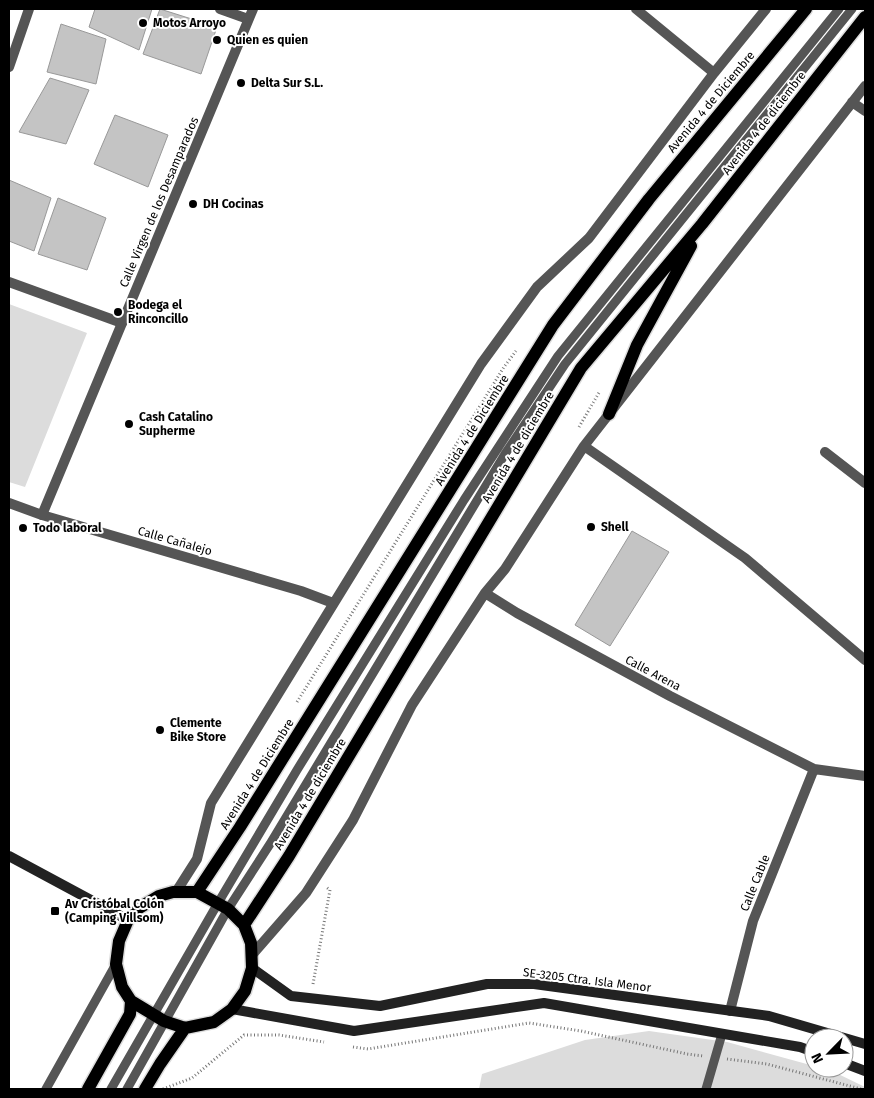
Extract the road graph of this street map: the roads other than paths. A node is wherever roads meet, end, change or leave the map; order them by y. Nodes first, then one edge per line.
1 (29, 9) edge
2 (220, 9) edge
3 (253, 9) edge
4 (636, 9) edge
5 (766, 9) edge
6 (806, 9) edge
7 (839, 9) edge
8 (852, 9) edge
9 (865, 17) edge
10 (248, 19) junction
11 (9, 67) edge
12 (714, 73) junction
13 (865, 86) edge
14 (852, 102) junction
15 (865, 111) edge
16 (704, 221) junction
17 (9, 282) edge
18 (122, 324) junction
19 (609, 414) junction
20 (584, 446) junction
21 (826, 452) dead end
22 (865, 484) edge
23 (9, 503) edge
24 (42, 515) junction
25 (485, 592) junction
26 (333, 604) junction
27 (865, 660) edge
28 (814, 769) junction
29 (865, 776) edge
30 (9, 856) edge
31 (176, 892) junction
32 (197, 892) junction
33 (223, 906) junction
34 (128, 920) junction
35 (244, 925) junction
36 (252, 955) junction
37 (116, 964) junction
38 (252, 968) junction
39 (131, 1001) junction
40 (232, 1009) junction
41 (730, 1010) junction
42 (159, 1018) junction
43 (185, 1028) junction
44 (722, 1034) junction
45 (865, 1044) edge
46 (804, 1048) edge
47 (46, 1089) edge
48 (88, 1089) edge
49 (111, 1089) edge
50 (127, 1089) edge
51 (145, 1089) edge
52 (706, 1089) edge

1 - 11 street
2 - 10 street
3 - 10 street, Calle Virgen de los Desamparados
4 - 12 street
5 - 12 street
6 - 32 main road, Avenida 4 de Diciembre
7 - 33 lane
8 - 33 lane
9 - 16 main road, Avenida 4 de diciembre
10 - 18 street, Calle Virgen de los Desamparados
12 - 26 street
13 - 14 street
14 - 15 street
14 - 19 street
16 - 19 main road
16 - 35 main road, Avenida 4 de diciembre
17 - 18 street
18 - 24 street, Calle Virgen de los Desamparados
19 - 20 street
20 - 25 street
20 - 27 street
21 - 22 street
23 - 24 street, Calle Cañalejo
24 - 26 street, Calle Cañalejo
25 - 28 street, Calle Arena
25 - 36 street
26 - 31 street
28 - 29 street, Calle Arena
28 - 41 street, Calle Cable
30 - 34 main road
31 - 32 main road
31 - 34 main road
32 - 33 main road
33 - 35 main road
33 - 42 lane
33 - 42 lane
34 - 37 main road
35 - 36 main road
36 - 38 main road
37 - 39 main road
37 - 47 lane
38 - 40 main road
38 - 41 main road, SE-3205 Ctra. Isla Menor
39 - 42 main road
39 - 48 main road
40 - 43 main road
40 - 44 main road
41 - 45 main road, SE-3205 Ctra. Isla Menor
42 - 43 main road
42 - 49 lane
42 - 50 lane
43 - 51 main road
44 - 46 main road
44 - 52 lane

